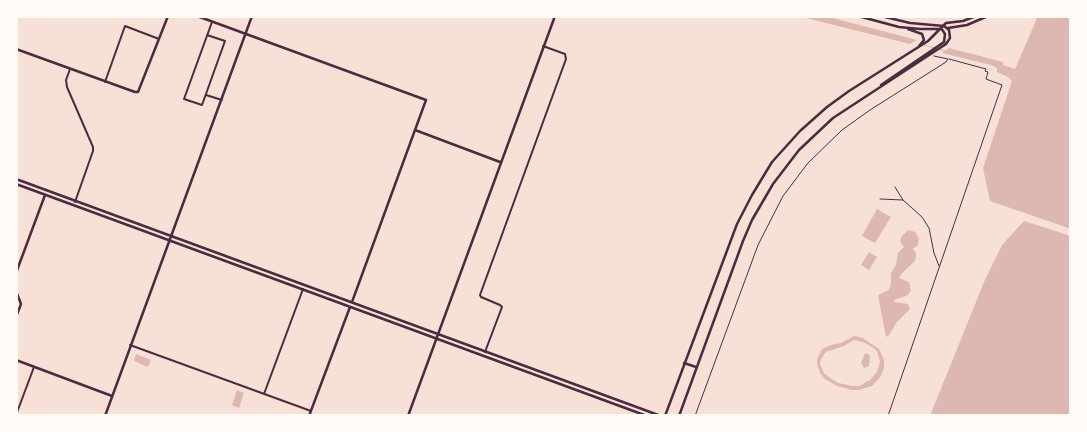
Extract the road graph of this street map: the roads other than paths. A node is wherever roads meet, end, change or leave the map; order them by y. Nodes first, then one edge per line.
1 (168, 16) edge
2 (197, 16) edge
3 (252, 16) edge
4 (555, 16) edge
5 (858, 16) edge
6 (881, 16) edge
7 (902, 16) edge
8 (976, 16) edge
9 (988, 16) edge
10 (900, 21) junction
11 (212, 22) junction
12 (935, 25) junction
13 (944, 26) junction
14 (959, 26) junction
15 (907, 28) junction
16 (948, 28) junction
17 (246, 34) junction
18 (207, 35) junction
19 (951, 35) junction
20 (159, 39) junction
21 (543, 46) junction
22 (918, 48) junction
23 (16, 49) edge
24 (934, 56) dead end
25 (948, 59) junction
26 (70, 69) junction
27 (105, 82) junction
28 (880, 86) junction
29 (206, 94) junction
30 (222, 100) junction
31 (415, 130) junction
32 (500, 162) junction
33 (16, 179) edge
34 (16, 184) edge
35 (896, 187) dead end
36 (47, 190) junction
37 (46, 195) junction
38 (880, 199) dead end
39 (903, 200) junction
40 (75, 201) junction
41 (74, 205) junction
42 (171, 236) junction
43 (169, 240) junction
44 (940, 266) junction
45 (16, 274) edge
46 (302, 289) junction
47 (16, 291) edge
48 (352, 302) junction
49 (350, 307) junction
50 (16, 317) edge
51 (438, 334) junction
52 (436, 338) junction
53 (130, 345) junction
54 (486, 352) junction
55 (16, 360) edge
56 (684, 363) junction
57 (34, 367) junction
58 (696, 367) junction
59 (264, 394) junction
60 (112, 396) junction
61 (311, 411) junction
62 (16, 415) edge
63 (105, 416) edge
64 (309, 416) edge
65 (408, 416) edge
66 (647, 416) edge
67 (661, 416) edge
68 (665, 416) edge
69 (679, 416) edge
70 (695, 416) edge
71 (888, 416) edge

1 - 20 street
2 - 11 street
3 - 17 street
4 - 21 street
5 - 15 street
6 - 10 street
7 - 10 street
8 - 13 street
9 - 14 street
10 - 12 street
11 - 17 street
11 - 18 street
12 - 13 street
12 - 13 street
13 - 15 street
13 - 16 street
13 - 22 street
13 - 28 street
14 - 16 street
14 - 19 street
15 - 22 street
16 - 19 street
17 - 30 street
17 - 31 street
18 - 29 street
18 - 29 street
19 - 28 street
20 - 27 street
20 - 27 street
21 - 32 street
21 - 54 street
22 - 56 street
23 - 26 street
24 - 25 street
25 - 44 street
25 - 70 street
26 - 27 street
26 - 40 street
28 - 58 street
29 - 30 street
30 - 42 street
31 - 32 street
31 - 48 street
32 - 51 street
33 - 36 street
34 - 37 street
35 - 39 street
36 - 37 street
36 - 40 street
37 - 41 street
37 - 45 street
38 - 39 street
39 - 44 street
40 - 41 street
40 - 42 street
41 - 43 street
42 - 43 street
42 - 48 street
43 - 46 street
43 - 53 street
44 - 71 street
46 - 49 street
46 - 59 street
47 - 50 street
48 - 49 street
48 - 51 street
49 - 52 street
49 - 61 street
51 - 52 street
51 - 54 street
52 - 65 street
52 - 66 street
53 - 59 street
53 - 60 street
54 - 67 street
55 - 57 street
56 - 58 street
56 - 68 street
57 - 60 street
57 - 62 street
58 - 69 street
59 - 61 street
60 - 63 street
61 - 64 street

